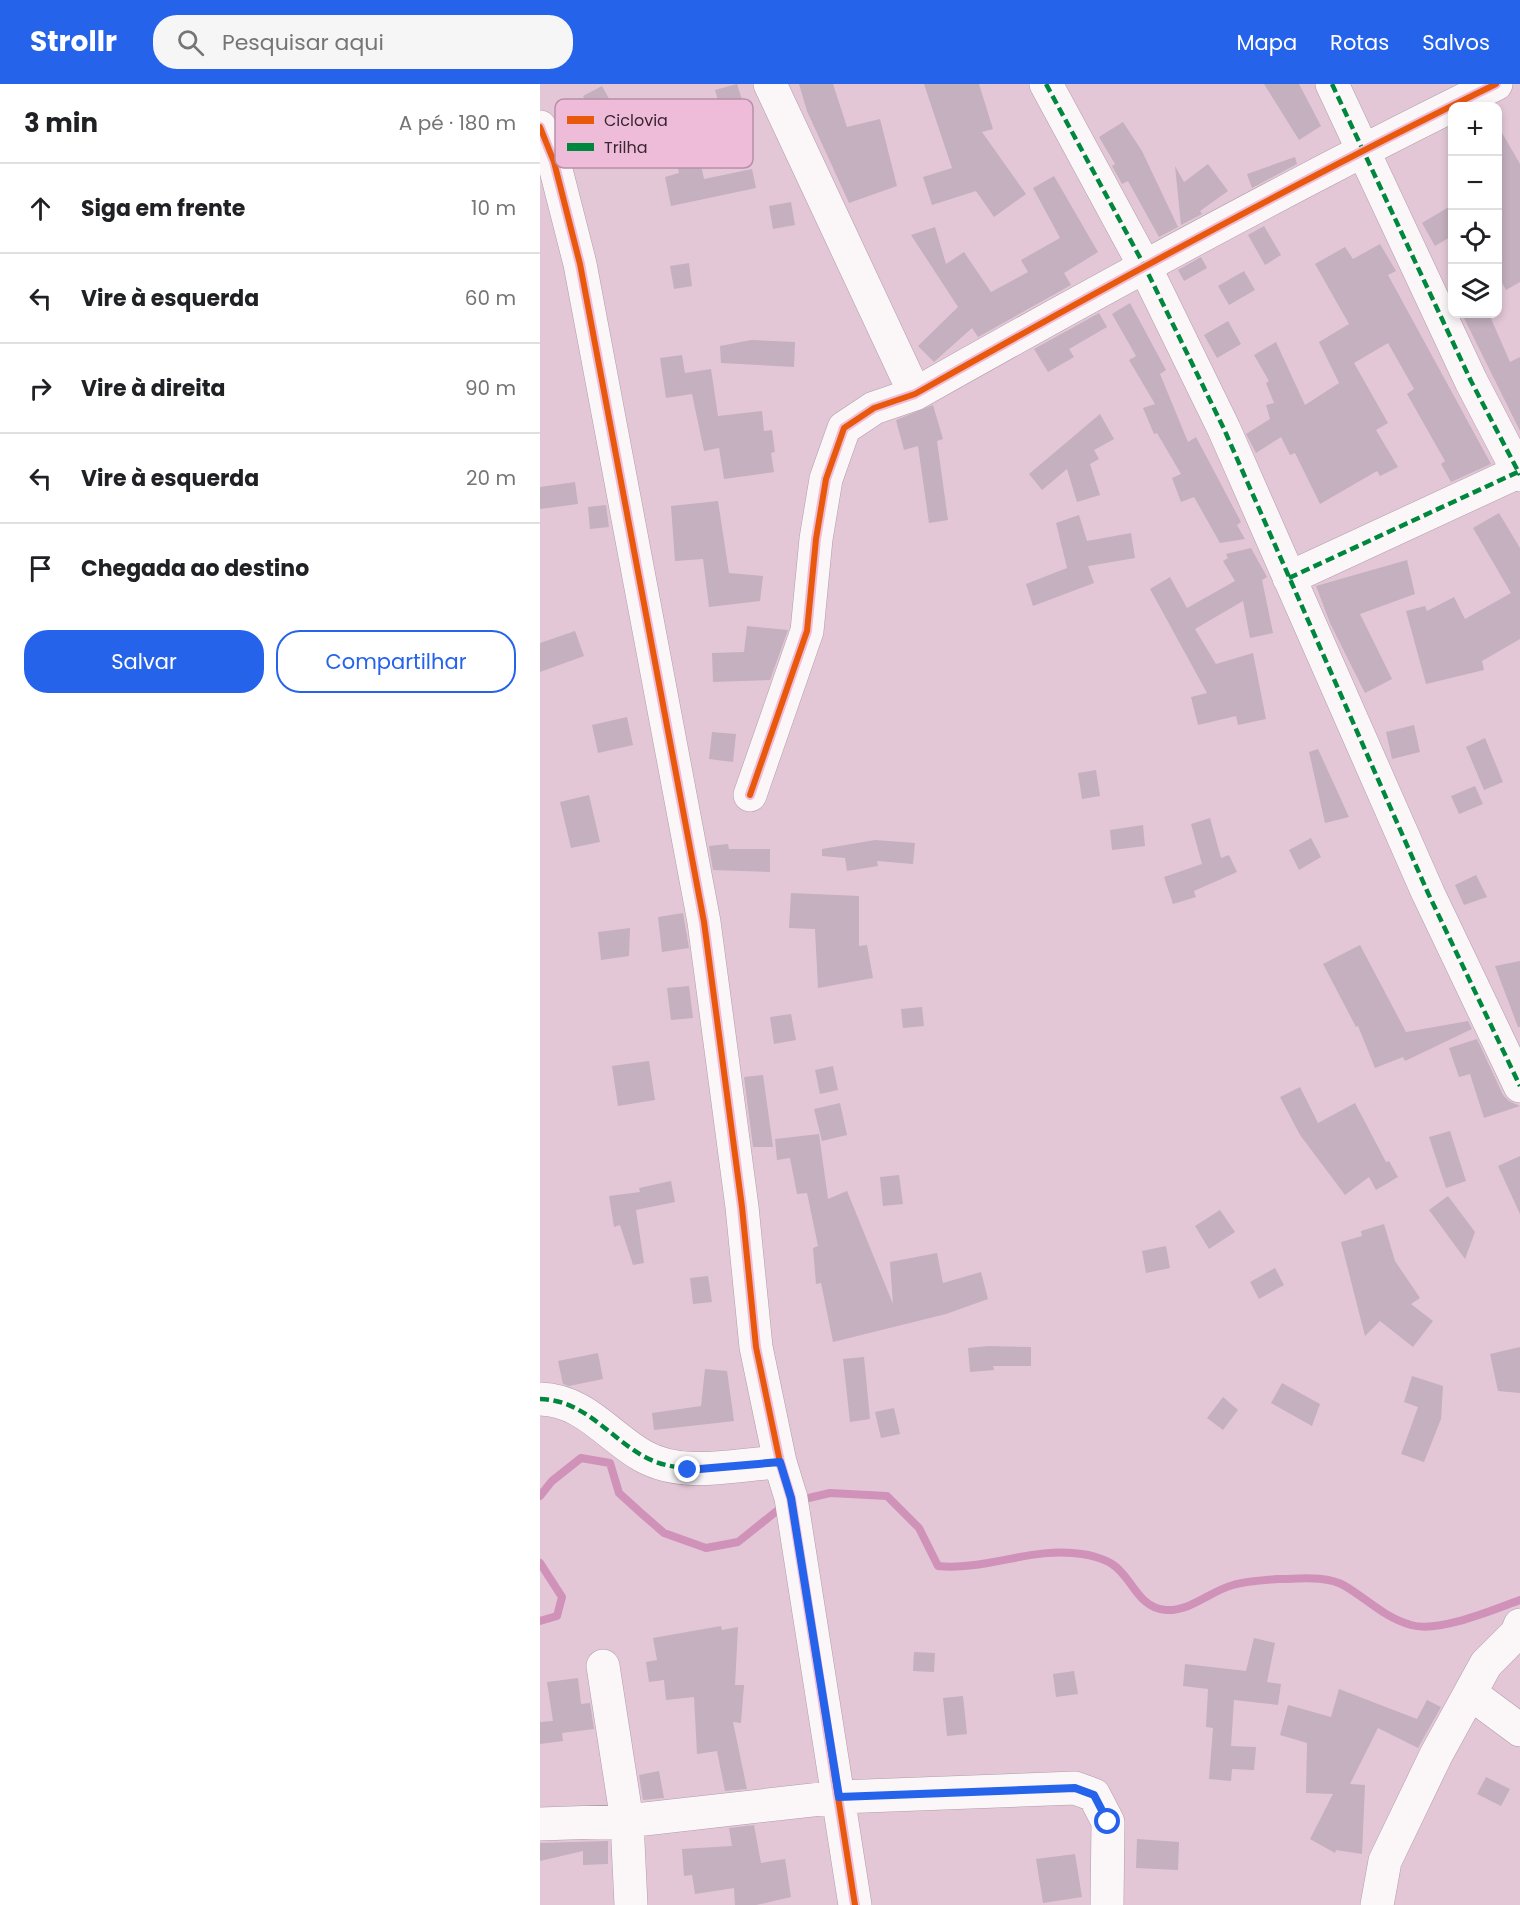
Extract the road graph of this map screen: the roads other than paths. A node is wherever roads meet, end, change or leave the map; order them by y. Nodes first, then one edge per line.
1 (770, 84) edge
2 (1046, 84) edge
3 (1332, 84) edge
4 (1496, 84) edge
5 (540, 127) edge
6 (1365, 148) junction
7 (555, 166) edge
8 (555, 168) edge
9 (1144, 265) junction
10 (915, 394) junction
11 (1519, 472) edge
12 (1289, 578) junction
13 (750, 795) dead end
14 (1520, 1086) edge
15 (540, 1399) edge
16 (780, 1462) junction
17 (1520, 1625) edge
18 (603, 1666) dead end
19 (1470, 1693) junction
20 (1520, 1730) edge
21 (839, 1797) junction
22 (627, 1821) junction
23 (540, 1824) edge
24 (631, 1905) edge
25 (855, 1905) edge
26 (1107, 1905) edge
27 (1377, 1905) edge

1 - 10 street
2 - 9 street
3 - 6 street
4 - 6 street
5 - 7 street
6 - 9 street
6 - 11 street
8 - 16 street
9 - 10 street
9 - 12 street
10 - 13 street
11 - 12 street
12 - 14 street
15 - 16 street
16 - 21 street
17 - 19 street
18 - 22 street
19 - 20 street
19 - 27 street
21 - 22 street
21 - 25 street
21 - 26 street
22 - 23 street
22 - 24 street

